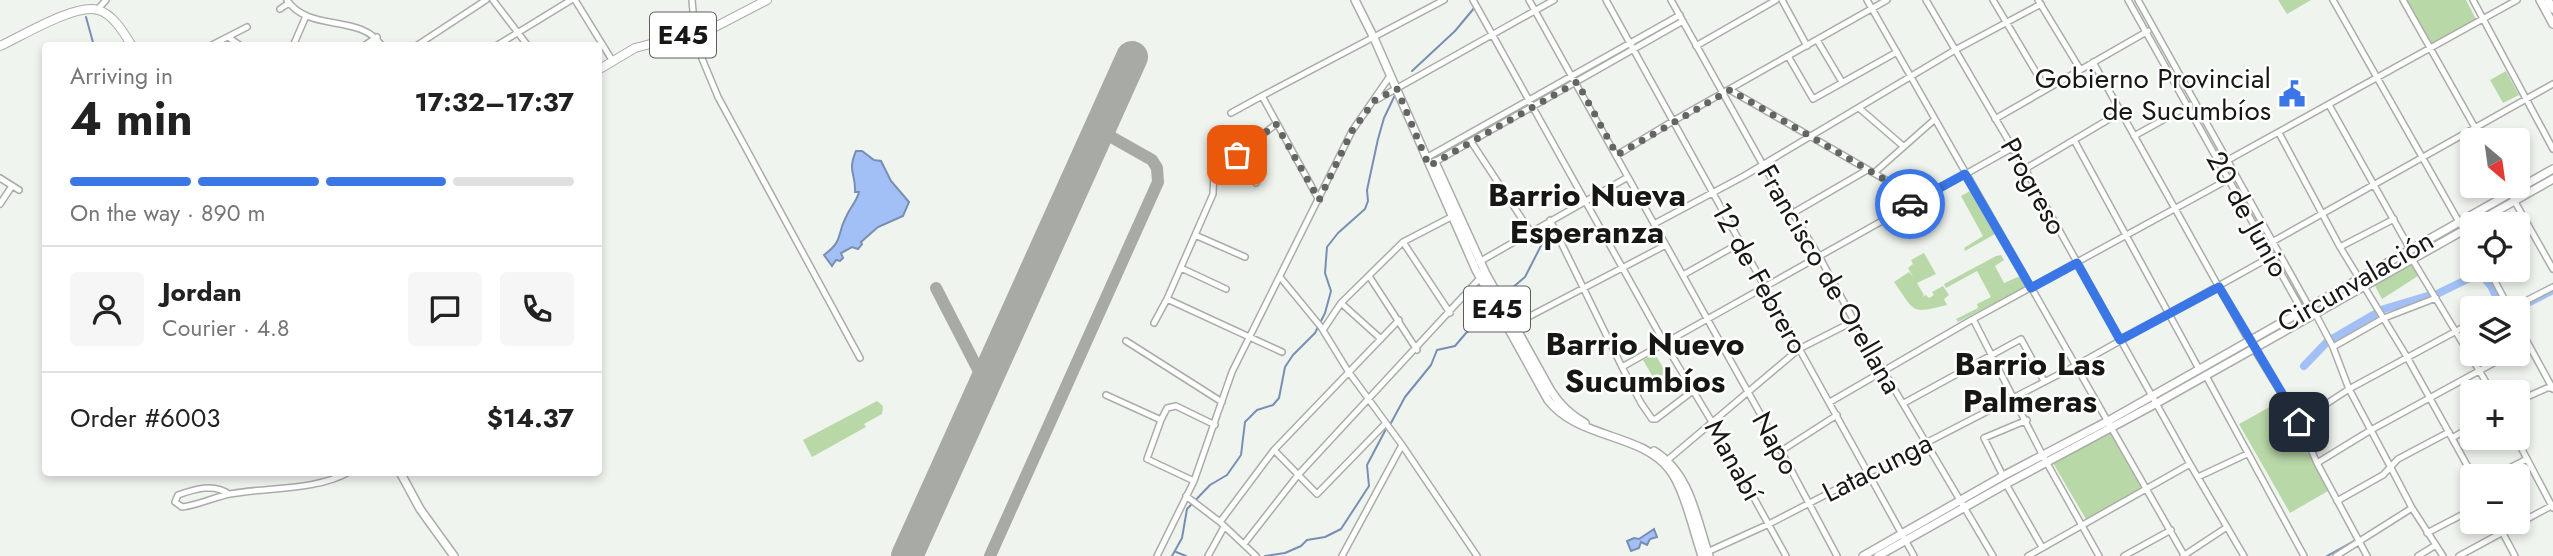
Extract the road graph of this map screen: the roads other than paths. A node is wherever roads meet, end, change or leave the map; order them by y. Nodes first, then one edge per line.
1 (106, 0) edge
2 (486, 0) edge
3 (493, 0) edge
4 (573, 0) edge
5 (692, 0) edge
6 (768, 0) edge
7 (1355, 0) edge
8 (1444, 0) edge
9 (1473, 0) edge
10 (1529, 0) edge
11 (1553, 0) edge
12 (1606, 0) edge
13 (1671, 0) edge
14 (1776, 0) edge
15 (1782, 0) edge
16 (1867, 0) edge
17 (1887, 0) edge
18 (1926, 0) edge
19 (1993, 0) edge
20 (2128, 0) edge
21 (2333, 0) edge
22 (2403, 0) edge
23 (2473, 0) edge
24 (2517, 0) edge
25 (2540, 0) edge
26 (2548, 0) edge
27 (288, 1) edge
28 (2141, 1) edge
29 (2040, 2) edge
30 (98, 9) junction
31 (280, 9) dead end
32 (1872, 9) junction
33 (2553, 9) edge
34 (1535, 10) junction
35 (306, 16) junction
36 (1681, 18) junction
37 (2484, 19) junction
38 (2005, 22) junction
39 (2553, 24) edge
40 (247, 27) dead end
41 (2154, 28) junction
42 (518, 32) junction
43 (694, 32) junction
44 (2146, 32) junction
45 (1493, 35) junction
46 (228, 37) junction
47 (377, 37) junction
48 (1374, 38) junction
49 (1817, 40) junction
50 (129, 42) edge
51 (218, 42) edge
52 (235, 42) edge
53 (295, 42) edge
54 (370, 42) edge
55 (380, 42) edge
56 (422, 42) edge
57 (502, 42) edge
58 (525, 42) edge
59 (600, 42) edge
60 (1629, 44) junction
61 (602, 45) edge
62 (0, 46) edge
63 (1696, 46) junction
64 (1808, 46) junction
65 (1633, 50) junction
66 (1955, 50) junction
67 (2430, 50) junction
68 (1897, 52) junction
69 (1788, 56) junction
70 (612, 60) junction
71 (2092, 62) junction
72 (602, 67) edge
73 (2080, 69) junction
74 (1573, 75) junction
75 (1390, 76) junction
76 (1911, 77) junction
77 (2378, 78) junction
78 (1577, 82) junction
79 (1842, 82) junction
80 (2553, 83) edge
81 (1397, 89) junction
82 (2046, 89) junction
83 (1730, 90) junction
84 (1723, 93) junction
85 (1262, 96) junction
86 (2526, 99) junction
87 (1375, 100) junction
88 (1529, 100) junction
89 (2196, 102) junction
90 (2329, 105) junction
91 (2188, 106) junction
92 (1533, 107) junction
93 (1859, 108) junction
94 (2121, 112) junction
95 (1231, 113) dead end
96 (1996, 119) junction
97 (1934, 120) junction
98 (1674, 121) junction
99 (1276, 124) junction
100 (2475, 128) joint
101 (2279, 133) junction
102 (2134, 136) junction
103 (1810, 137) junction
104 (2460, 137) edge
105 (2074, 140) junction
106 (1472, 143) junction
107 (1903, 146) junction
108 (2012, 148) junction
109 (2553, 149) edge
110 (1237, 155) junction
111 (1617, 155) junction
112 (2424, 159) junction
113 (2228, 160) junction
114 (1430, 162) junction
115 (1763, 165) junction
116 (2025, 169) junction
117 (2233, 169) junction
118 (2553, 169) edge
119 (1871, 171) junction
120 (1965, 174) junction
121 (2228, 176) junction
122 (1628, 177) junction
123 (0, 178) edge
124 (2553, 179) edge
125 (1256, 183) dead end
126 (2375, 184) junction
127 (2530, 185) edge
128 (12, 186) junction
129 (2530, 189) edge
130 (19, 190) dead end
131 (1712, 193) junction
132 (2511, 198) edge
133 (2512, 198) edge
134 (2514, 198) edge
135 (1319, 200) junction
136 (1586, 201) junction
137 (0, 204) edge
138 (1911, 205) junction
139 (2176, 209) junction
140 (2491, 212) edge
141 (2323, 213) junction
142 (1793, 214) junction
143 (1455, 215) junction
144 (2394, 219) junction
145 (1550, 220) junction
146 (2459, 222) junction
147 (1654, 224) junction
148 (1530, 231) junction
149 (2460, 232) edge
150 (1195, 235) junction
151 (2125, 235) junction
152 (1403, 242) junction
153 (2274, 242) junction
154 (1740, 243) junction
155 (1666, 245) junction
156 (2267, 246) junction
157 (2340, 247) junction
158 (2410, 249) junction
159 (1819, 256) junction
160 (2272, 256) junction
161 (1245, 257) dead end
162 (2412, 259) junction
163 (1477, 263) junction
164 (2077, 263) junction
165 (1181, 268) junction
166 (1622, 268) junction
167 (2553, 269) edge
168 (1683, 275) junction
169 (1368, 276) junction
170 (1483, 276) junction
171 (1280, 277) junction
172 (2361, 282) junction
173 (1765, 287) junction
174 (2219, 287) junction
175 (2553, 287) edge
176 (1583, 288) junction
177 (2031, 288) junction
178 (1226, 289) dead end
179 (2530, 297) edge
180 (2436, 298) junction
181 (1167, 299) junction
182 (1341, 303) junction
183 (1450, 313) junction
184 (2309, 313) junction
185 (2171, 314) junction
186 (1973, 318) junction
187 (2384, 318) junction
188 (1707, 319) junction
189 (1399, 320) junction
190 (1854, 321) junction
191 (1154, 323) dead end
192 (1510, 327) junction
193 (2460, 329) edge
194 (1323, 330) junction
195 (2456, 331) junction
196 (1249, 337) junction
197 (1381, 338) junction
198 (2120, 340) junction
199 (1126, 341) dead end
200 (1665, 344) junction
201 (2252, 344) junction
202 (2333, 347) junction
203 (2530, 347) edge
204 (1799, 349) junction
205 (1417, 350) junction
206 (1282, 352) dead end
207 (1992, 353) junction
208 (2407, 357) junction
209 (860, 358) dead end
210 (2075, 366) junction
211 (2487, 366) edge
212 (1622, 367) junction
213 (2199, 369) junction
214 (2479, 370) junction
215 (1348, 371) junction
216 (1884, 371) junction
217 (2206, 376) junction
218 (2485, 380) edge
219 (2044, 381) junction
220 (2349, 389) junction
221 (2553, 389) edge
222 (1694, 390) junction
223 (1748, 391) junction
224 (1106, 395) dead end
225 (2014, 396) junction
226 (2152, 396) junction
227 (2530, 396) edge
228 (2429, 397) junction
229 (1222, 402) junction
230 (1368, 402) junction
231 (1830, 402) junction
232 (1903, 403) junction
233 (2157, 403) junction
234 (1837, 415) junction
235 (1161, 419) junction
236 (2027, 420) junction
237 (1713, 422) junction
238 (2299, 422) junction
239 (1386, 423) junction
240 (2110, 424) junction
241 (1214, 425) junction
242 (2371, 430) junction
243 (2460, 431) edge
244 (2450, 435) junction
245 (1926, 442) junction
246 (1402, 445) junction
247 (1274, 450) junction
248 (2522, 450) edge
249 (1781, 451) junction
250 (2248, 454) junction
251 (2045, 459) junction
252 (2527, 459) junction
253 (1666, 462) junction
254 (2317, 463) junction
255 (2190, 464) junction
256 (2466, 464) edge
257 (2517, 464) edge
258 (2390, 466) junction
259 (1868, 471) junction
260 (1298, 475) junction
261 (339, 476) edge
262 (402, 476) edge
263 (2198, 477) junction
264 (2004, 480) junction
265 (1194, 481) junction
266 (2146, 488) junction
267 (229, 494) junction
268 (1189, 498) junction
269 (2337, 501) junction
270 (1808, 502) junction
271 (1962, 503) junction
272 (2553, 506) edge
273 (2412, 508) junction
274 (2460, 516) edge
275 (2530, 518) edge
276 (1769, 524) junction
277 (1222, 525) junction
278 (2082, 525) junction
279 (2227, 527) junction
280 (2171, 530) junction
281 (2427, 533) junction
282 (2500, 534) edge
283 (2503, 534) edge
284 (1904, 536) junction
285 (2359, 542) junction
286 (1244, 544) junction
287 (2435, 545) junction
288 (2042, 547) junction
289 (1705, 555) edge
290 (454, 556) edge
291 (1157, 556) edge
292 (1208, 556) edge
293 (1256, 556) edge
294 (1342, 556) edge
295 (1477, 556) edge
296 (1786, 556) edge
297 (1837, 556) edge
298 (1863, 556) edge
299 (1878, 556) edge
300 (1914, 556) edge
301 (1993, 556) edge
302 (2028, 556) edge
303 (2099, 556) edge
304 (2124, 556) edge
305 (2183, 556) edge
306 (2244, 556) edge
307 (2304, 556) edge
308 (2336, 556) edge
309 (2367, 556) edge
310 (2418, 556) edge
311 (2443, 556) edge
312 (2459, 556) edge
313 (2515, 556) edge

1 - 30 street
2 - 56 street
3 - 42 street
4 - 42 street
4 - 59 street
5 - 43 street
6 - 43 highway, E45
7 - 48 main road, E45
8 - 48 street
9 - 45 street, Manabí
10 - 34 street, Napo
11 - 34 street
12 - 60 street, 12 de Febrero
13 - 36 street, Francisco de Orellana
14 - 63 street
15 - 64 street
16 - 32 street
17 - 32 street
18 - 66 street, Progreso
19 - 38 street
20 - 44 street, 20 de Junio
21 - 77 street
22 - 67 street
23 - 37 street
24 - 37 street
25 - 39 main road
26 - 33 main road
27 - 31 street
27 - 35 street
28 - 41 street, 20 de Junio
29 - 38 street
29 - 73 street
30 - 50 highway
30 - 62 highway
32 - 49 street
32 - 68 street
34 - 45 street
34 - 74 street, Napo
35 - 47 street
35 - 53 street
36 - 60 street
36 - 63 street, Francisco de Orellana
36 - 65 street
37 - 67 street
37 - 86 street
38 - 66 street
38 - 82 street
40 - 46 street
41 - 44 street
41 - 89 street, 20 de Junio
42 - 57 street
42 - 58 street
43 - 70 highway, E45
43 - 209 street
44 - 71 street
44 - 91 street, 20 de Junio
45 - 81 street
45 - 88 street, Manabí
46 - 51 street
46 - 52 street
47 - 54 street
47 - 55 street
48 - 75 main road, E45
48 - 85 street
49 - 64 street
49 - 79 street
60 - 65 street, 12 de Febrero
60 - 74 street
61 - 70 street
63 - 84 street, Francisco de Orellana
64 - 69 street
65 - 78 street
65 - 98 street, 12 de Febrero
66 - 76 street
66 - 96 street, Progreso
67 - 77 street
67 - 100 street
68 - 76 street
68 - 79 street
69 - 79 street
69 - 83 street
70 - 72 highway, E45
71 - 73 street
71 - 94 street
73 - 82 street
74 - 78 street, Napo
74 - 88 street
75 - 81 main road, E45
75 - 87 street
76 - 93 street
76 - 97 street
77 - 90 street
77 - 112 street
78 - 92 street
78 - 111 street, Napo
80 - 86 street
81 - 87 street
81 - 114 main road, E45
82 - 96 street
83 - 84 street
83 - 103 street
84 - 98 street
84 - 115 street, Francisco de Orellana
85 - 95 street
85 - 99 street
86 - 100 street
86 - 109 street
87 - 135 street
88 - 92 street, Manabí
88 - 114 street
89 - 91 street
89 - 113 street, 20 de Junio
90 - 101 street
90 - 126 street
91 - 102 street
91 - 121 street, 20 de Junio
92 - 106 street
92 - 136 street, Manabí
93 - 103 street
93 - 107 street
94 - 102 street
94 - 105 street
96 - 108 street, Progreso
97 - 107 street
97 - 120 street
98 - 111 street
98 - 131 street, 12 de Febrero
99 - 110 street
99 - 135 street
101 - 113 street
101 - 141 street
102 - 139 street
103 - 115 street
103 - 119 street
104 - 112 street
105 - 116 street
105 - 151 street
106 - 114 street
106 - 148 street
107 - 119 street
108 - 116 street, Progreso
108 - 120 street
110 - 125 street
110 - 150 street
111 - 122 street, Napo
112 - 126 street
112 - 146 street
113 - 117 street, 20 de Junio
114 - 143 main road, E45
115 - 131 street
115 - 142 street, Francisco de Orellana
116 - 164 street, Progreso
117 - 121 street
117 - 153 street, 20 de Junio
118 - 127 main road, Circunvalación
119 - 138 street
119 - 142 street
120 - 138 street
120 - 177 street
121 - 139 street
121 - 156 street, 20 de Junio
122 - 136 street
122 - 147 street, Napo
123 - 128 street
124 - 129 main road, Circunvalación
126 - 141 street
126 - 144 street
128 - 130 street
128 - 137 street
131 - 147 street
131 - 154 street, 12 de Febrero
132 - 146 main road, Circunvalación
133 - 140 main road, Circunvalación
134 - 167 street
135 - 171 street
136 - 145 street
136 - 166 street, Manabí
138 - 159 street
139 - 151 street
139 - 174 street
141 - 153 street
141 - 157 street
142 - 159 street, Francisco de Orellana
143 - 152 street
143 - 163 main road, E45
144 - 157 street
144 - 158 street
145 - 148 street
145 - 176 street
146 - 158 main road, Circunvalación
147 - 155 street, Napo
148 - 163 street
149 - 162 main road, Circunvalación
150 - 161 street
150 - 165 street
151 - 164 street
151 - 185 street
152 - 169 street
152 - 183 street
153 - 156 street
153 - 184 street, 20 de Junio
154 - 168 street
154 - 173 street, 12 de Febrero
155 - 166 street
155 - 168 street, Napo
156 - 160 street, 20 de Junio
157 - 172 street
158 - 172 main road, Circunvalación
159 - 173 street
159 - 190 street, Francisco de Orellana
160 - 174 street, Latacunga
160 - 184 street, 20 de Junio
162 - 172 main road, Circunvalación
162 - 180 street
163 - 170 main road, E45
164 - 177 street
164 - 198 street, Progreso
165 - 178 street
165 - 181 street
166 - 176 street
166 - 200 street, Manabí
168 - 188 street, Napo
169 - 182 street
169 - 189 street
170 - 183 street
170 - 192 main road, E45
171 - 194 street
171 - 196 street
172 - 184 main road, Circunvalación
172 - 187 street
173 - 188 street
173 - 204 street, 12 de Febrero
174 - 185 street, Latacunga
174 - 201 street
175 - 179 street
176 - 192 street
176 - 212 street
177 - 186 street
177 - 210 street
180 - 187 street
180 - 195 street
181 - 191 street
181 - 196 street
182 - 194 street
182 - 197 street
183 - 205 street
184 - 201 main road, Circunvalación
184 - 202 street
185 - 198 street, Latacunga
185 - 213 street
186 - 207 street
186 - 216 street
187 - 202 street
187 - 208 street
188 - 200 street
188 - 223 street, Napo
189 - 197 street
189 - 205 street
190 - 204 street
190 - 216 street, Francisco de Orellana
192 - 253 main road, E45
193 - 195 street
194 - 215 street
195 - 208 street
195 - 214 street
196 - 206 street
196 - 229 street
197 - 215 street
198 - 210 street, Latacunga
198 - 226 street, Progreso
199 - 229 street
200 - 212 street
200 - 222 street, Manabí
201 - 213 main road, Circunvalación
201 - 217 main road, Circunvalación
201 - 238 street
202 - 220 street
203 - 221 street
204 - 223 street
204 - 231 street, 12 de Febrero
205 - 230 street
207 - 219 street
207 - 225 street
207 - 232 street
208 - 220 street
208 - 228 street
210 - 219 street, Latacunga
210 - 240 street
211 - 214 street
212 - 222 street
213 - 226 main road, Circunvalación
214 - 218 street
214 - 228 street
215 - 230 street
215 - 247 street
216 - 231 street
216 - 232 street, Francisco de Orellana
217 - 233 main road, Circunvalación
217 - 250 street
219 - 225 street, Latacunga
220 - 238 street
220 - 242 street
221 - 227 street
222 - 237 street, Manabí
223 - 237 street
223 - 249 street, Napo
224 - 235 street
225 - 236 street
225 - 245 street, Latacunga
226 - 233 street, Progreso
226 - 240 main road, Circunvalación
228 - 242 street
228 - 244 street
229 - 241 street
230 - 239 street
230 - 260 street
231 - 234 street, 12 de Febrero
232 - 245 street, Francisco de Orellana
233 - 240 main road, Circunvalación
233 - 255 street, Progreso
234 - 249 street
234 - 259 street, 12 de Febrero
235 - 241 street
235 - 265 street
236 - 251 street
236 - 264 street
237 - 253 street
237 - 276 street, Manabí
238 - 254 street
239 - 246 street
239 - 260 street
240 - 251 main road, Circunvalación
240 - 266 street
241 - 265 street
242 - 254 street
242 - 258 street
243 - 244 street
244 - 256 street
244 - 258 street
245 - 259 street, Latacunga
245 - 271 street, Francisco de Orellana
246 - 294 street
246 - 295 street
247 - 260 street
247 - 277 street
248 - 252 street
249 - 270 street, Napo
250 - 263 street
250 - 307 street
251 - 264 main road, Circunvalación
251 - 278 street
252 - 257 street
252 - 272 street
253 - 289 main road
254 - 269 street
255 - 263 street, Progreso
255 - 266 street
258 - 269 street
258 - 273 street
259 - 270 street, Latacunga
259 - 284 street, 12 de Febrero
260 - 286 street
261 - 267 street
262 - 290 main road
263 - 279 street, Progreso
264 - 271 main road, Circunvalación
264 - 288 street
265 - 268 street
266 - 278 street
266 - 280 street
267 - 267 street
268 - 277 street
268 - 291 street
269 - 285 street
270 - 276 street, Latacunga
270 - 297 street, Napo
271 - 284 main road, Circunvalación
271 - 301 street, Francisco de Orellana
272 - 275 street
273 - 281 street
273 - 285 street
274 - 281 street
276 - 289 street, Latacunga
276 - 296 street, Manabí
277 - 286 street
277 - 292 street
278 - 288 street
278 - 303 street
279 - 305 street
279 - 306 street, Progreso
280 - 304 street
280 - 305 street
281 - 287 street
282 - 312 street
283 - 313 street
284 - 298 main road, Circunvalación
284 - 299 main road, Circunvalación
284 - 300 street, 12 de Febrero
285 - 308 street
285 - 309 street
286 - 293 street
287 - 310 street
287 - 311 street
288 - 302 street

